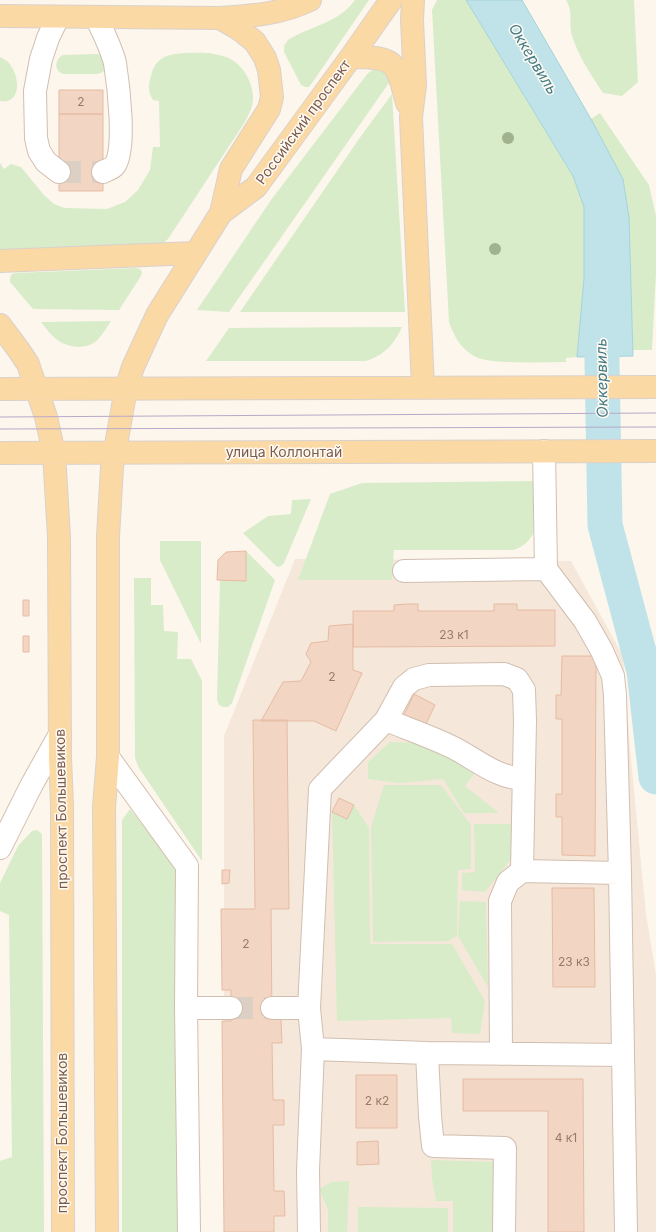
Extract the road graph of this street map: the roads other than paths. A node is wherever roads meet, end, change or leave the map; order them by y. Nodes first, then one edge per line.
1 (310, 0) edge
2 (391, 0) edge
3 (413, 0) edge
4 (0, 16) edge
5 (58, 17) junction
6 (96, 17) junction
7 (220, 18) junction
8 (351, 57) junction
9 (411, 117) junction
10 (59, 172) tunnel mouth
11 (103, 172) tunnel mouth
12 (220, 213) junction
13 (195, 253) junction
14 (0, 261) edge
15 (0, 325) edge
16 (423, 387) junction
17 (650, 387) edge
18 (0, 389) edge
19 (38, 389) junction
20 (126, 389) junction
21 (544, 451) junction
22 (650, 451) edge
23 (113, 452) junction
24 (0, 453) edge
25 (54, 453) junction
26 (546, 569) junction
27 (404, 571) dead end
28 (386, 720) junction
29 (60, 734) junction
30 (108, 756) junction
31 (524, 779) junction
32 (0, 848) edge
33 (522, 871) junction
34 (620, 873) junction
35 (186, 1008) junction
36 (231, 1008) tunnel mouth
37 (272, 1008) tunnel mouth
38 (309, 1008) junction
39 (313, 1049) junction
40 (427, 1053) junction
41 (501, 1054) junction
42 (623, 1055) junction
43 (63, 1232) edge
44 (107, 1232) edge
45 (189, 1232) edge
46 (309, 1232) edge
47 (504, 1232) edge
48 (626, 1232) edge

1 - 7 main road
2 - 8 main road, Российский проспект
3 - 9 main road
4 - 5 main road
5 - 6 main road
5 - 10 street
6 - 7 main road
6 - 11 street
7 - 12 main road
8 - 9 main road
8 - 12 main road, Российский проспект
9 - 16 main road
12 - 13 main road, Российский проспект
13 - 14 main road
13 - 20 main road, Российский проспект
15 - 19 main road, проспект Большевиков
16 - 17 main road
16 - 20 main road
18 - 19 main road
19 - 20 main road
19 - 25 main road, проспект Большевиков
20 - 23 main road, Российский проспект
21 - 22 main road, улица Коллонтай
21 - 23 main road, улица Коллонтай
21 - 26 street
23 - 25 main road, улица Коллонтай
23 - 30 main road
24 - 25 main road, улица Коллонтай
25 - 29 main road, проспект Большевиков
26 - 27 street
26 - 34 street
28 - 31 street
28 - 31 street
28 - 38 street
29 - 32 street
29 - 43 main road, проспект Большевиков
30 - 35 street
30 - 44 main road
31 - 33 street
33 - 34 street
33 - 41 street
34 - 42 street
35 - 36 street
35 - 45 street
37 - 38 street
38 - 39 street
39 - 40 street
39 - 46 street
40 - 41 street
40 - 47 street
41 - 42 street
42 - 48 street

